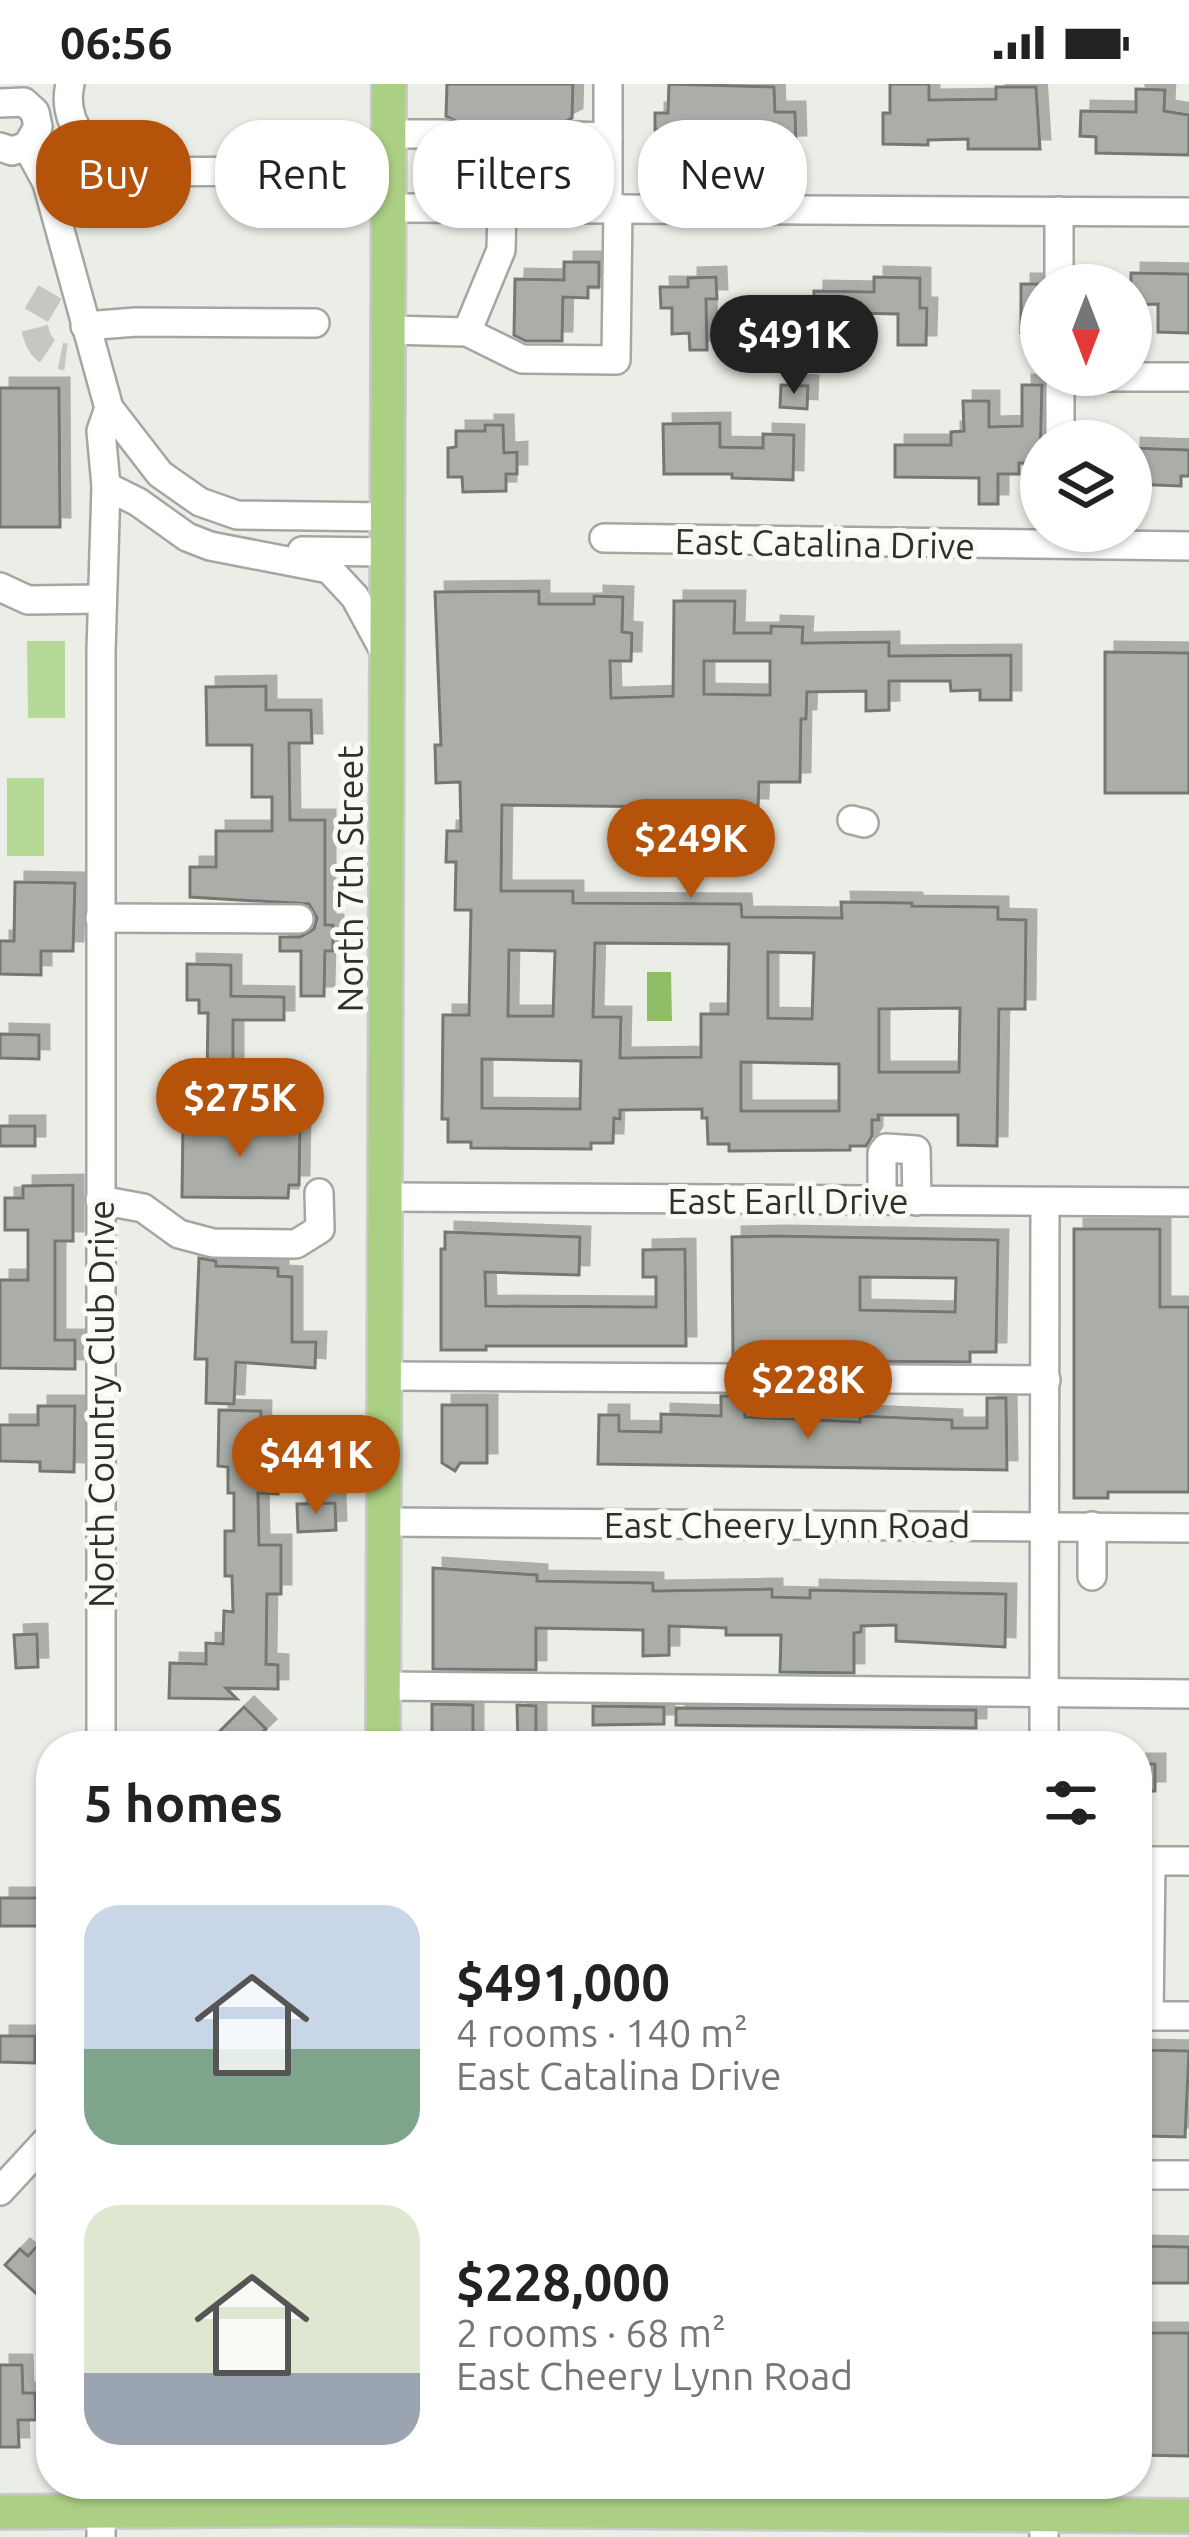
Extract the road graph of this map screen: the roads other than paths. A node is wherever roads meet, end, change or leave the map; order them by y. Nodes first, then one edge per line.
1 (70, 84) edge
2 (389, 84) edge
3 (608, 84) edge
4 (18, 96) edge
5 (71, 120) edge
6 (389, 120) edge
7 (608, 120) edge
8 (389, 134) joint
9 (413, 134) tunnel mouth
10 (14, 147) edge
11 (36, 171) edge
12 (390, 208) junction
13 (413, 208) edge
14 (614, 208) edge
15 (1058, 211) junction
16 (1189, 212) edge
17 (53, 228) edge
18 (502, 228) edge
19 (613, 228) edge
20 (1059, 264) edge
21 (315, 323) dead end
22 (85, 326) junction
23 (389, 330) junction
24 (467, 332) junction
25 (1152, 377) edge
26 (1189, 377) edge
27 (109, 408) junction
28 (160, 474) junction
29 (106, 486) junction
30 (138, 502) junction
31 (217, 509) junction
32 (388, 534) junction
33 (604, 538) dead end
34 (1020, 538) edge
35 (204, 544) junction
36 (1152, 544) edge
37 (1189, 546) edge
38 (269, 556) junction
39 (0, 587) edge
40 (101, 599) junction
41 (388, 657) junction
42 (100, 918) junction
43 (299, 919) dead end
44 (319, 1192) dead end
45 (388, 1196) junction
46 (100, 1200) junction
47 (882, 1201) junction
48 (917, 1201) junction
49 (1045, 1202) junction
50 (1189, 1202) edge
51 (386, 1376) junction
52 (1046, 1380) junction
53 (385, 1522) junction
54 (1047, 1526) junction
55 (1092, 1526) junction
56 (1189, 1528) edge
57 (1092, 1576) dead end
58 (383, 1686) junction
59 (1045, 1693) junction
60 (1189, 1694) edge
61 (101, 1731) edge
62 (383, 1731) edge
63 (1045, 1731) edge
64 (1152, 1861) edge
65 (1189, 1861) edge
66 (1152, 2016) edge
67 (1189, 2016) edge
68 (36, 2152) edge
69 (1152, 2175) edge
70 (1189, 2175) edge
71 (0, 2191) edge
72 (555, 2499) edge
73 (590, 2499) edge
74 (380, 2510) edge
75 (0, 2512) edge
76 (1044, 2512) edge
77 (1189, 2516) edge
78 (101, 2524) edge
79 (624, 2524) edge

1 - 5 street
2 - 6 main road, North 7th Street
3 - 7 street
4 - 10 street
8 - 9 street
8 - 12 main road, North 7th Street
10 - 11 street, North Country Club Drive
12 - 13 street
12 - 23 main road, North 7th Street
14 - 15 street
15 - 16 street
15 - 20 street
17 - 22 street, North Country Club Drive
18 - 24 street
19 - 24 street
21 - 22 street
22 - 27 street, North Country Club Drive
23 - 24 street
23 - 32 main road, North 7th Street
25 - 26 street
27 - 28 street, North Country Club Drive
27 - 29 street, North Country Club Drive
28 - 30 street
28 - 31 street, North Country Club Drive
29 - 30 street
29 - 40 street, North Country Club Drive
30 - 35 street
31 - 32 street, North Country Club Drive
31 - 35 street
32 - 38 street
32 - 41 main road, North 7th Street
33 - 34 street, East Catalina Drive
35 - 38 street
36 - 37 street, East Catalina Drive
38 - 41 street
39 - 40 street
40 - 42 street, North Country Club Drive
41 - 45 main road, North 7th Street
42 - 43 street
42 - 46 street, North Country Club Drive
44 - 46 street
45 - 47 street, East Earll Drive
45 - 51 main road, North 7th Street
46 - 61 street, North Country Club Drive
47 - 48 street, East Earll Drive
47 - 48 street
48 - 49 street, East Earll Drive
49 - 50 street, East Earll Drive
49 - 52 street
51 - 52 street
51 - 53 main road, North 7th Street
52 - 54 street
53 - 54 street, East Cheery Lynn Road
53 - 58 main road, North 7th Street
54 - 55 street, East Cheery Lynn Road
54 - 59 street
55 - 56 street, East Cheery Lynn Road
55 - 57 street
58 - 59 street
58 - 62 main road, North 7th Street
59 - 60 street
59 - 63 street
64 - 65 street
66 - 67 street
68 - 71 street
69 - 70 street
72 - 74 main road
73 - 79 main road
74 - 78 main road
75 - 78 main road
76 - 77 main road
76 - 79 main road

